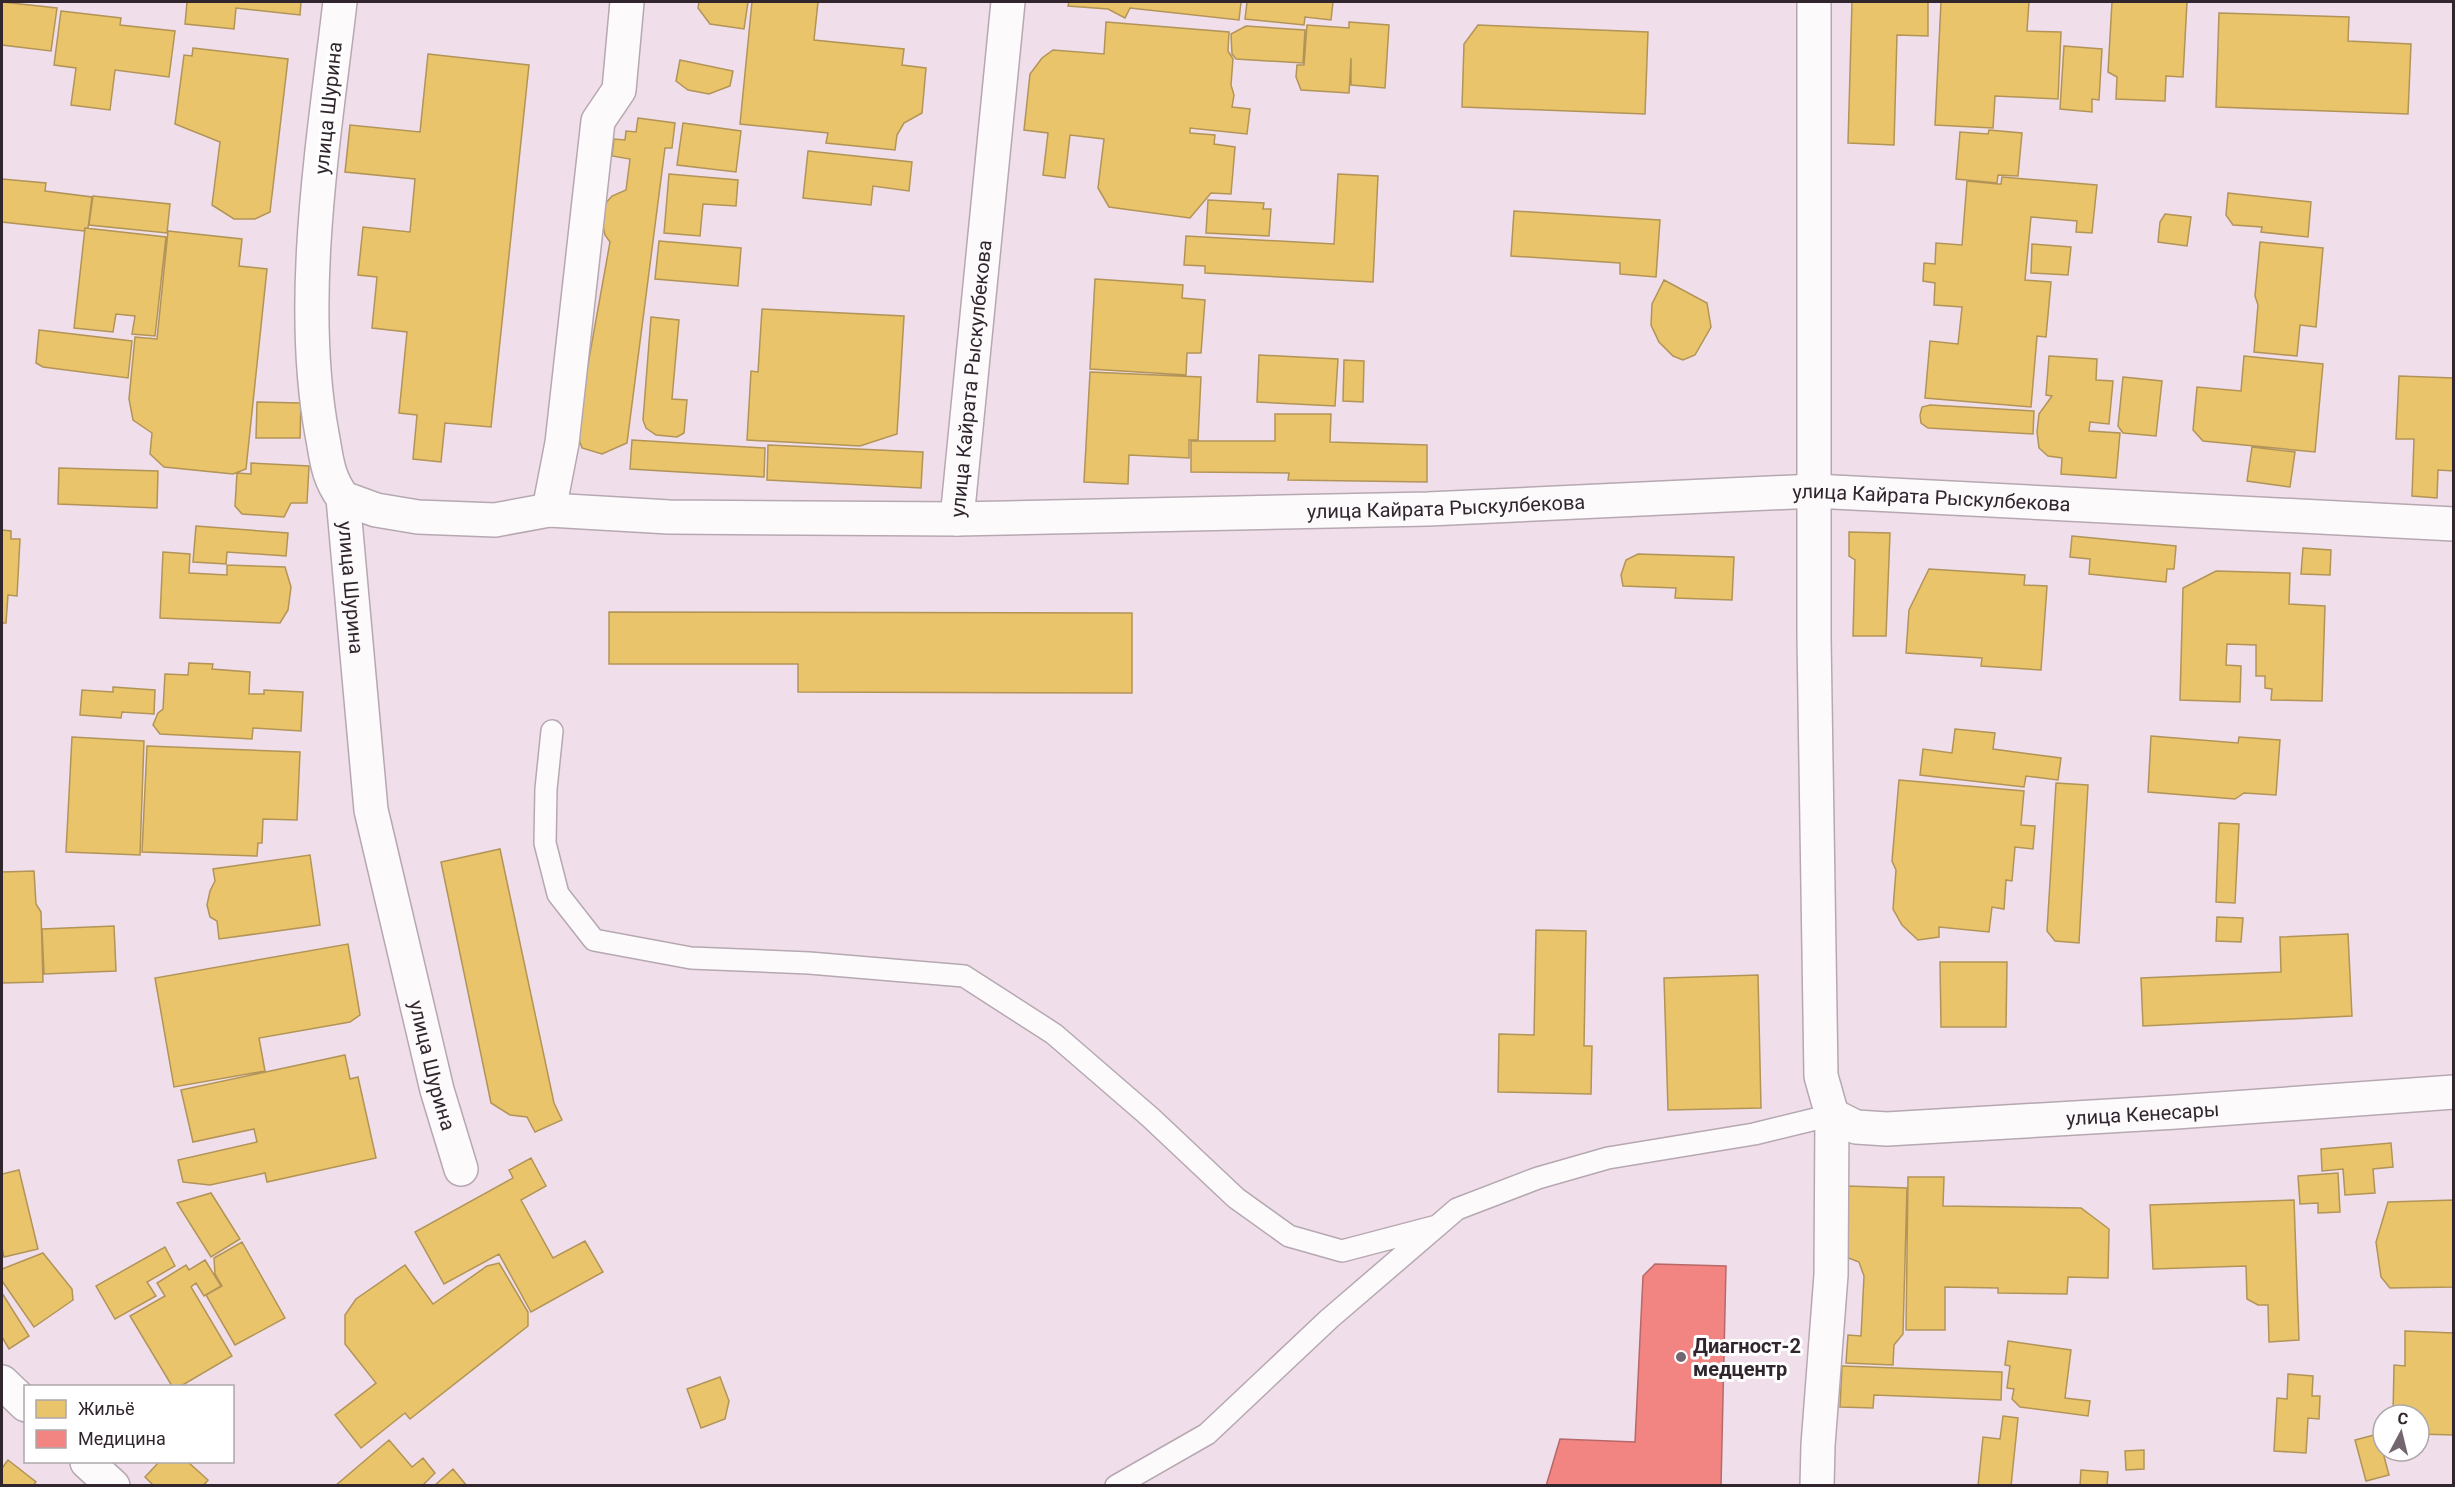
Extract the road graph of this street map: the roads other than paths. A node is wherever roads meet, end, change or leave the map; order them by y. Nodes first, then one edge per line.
1 (340, 2) edge
2 (627, 2) edge
3 (1008, 2) edge
4 (1814, 2) edge
5 (1814, 491) junction
6 (343, 498) junction
7 (549, 510) junction
8 (957, 519) junction
9 (2454, 525) edge
10 (552, 731) dead end
11 (2454, 1092) edge
12 (1832, 1115) junction
13 (461, 1169) dead end
14 (1437, 1226) junction
15 (2, 1382) edge
16 (24, 1403) edge
17 (89, 1463) edge
18 (113, 1485) edge
19 (1116, 1485) edge
20 (1817, 1485) edge

1 - 6 street, улица Шурина
2 - 7 street
3 - 8 street, улица Кайрата Рыскулбекова
4 - 5 street
5 - 8 street, улица Кайрата Рыскулбекова
5 - 9 street, улица Кайрата Рыскулбекова
5 - 12 street
6 - 7 street
6 - 13 street, улица Шурина
7 - 8 street
10 - 14 lane
11 - 12 street, улица Кенесары
12 - 14 lane
12 - 20 street
14 - 19 lane
15 - 16 street
17 - 18 street

